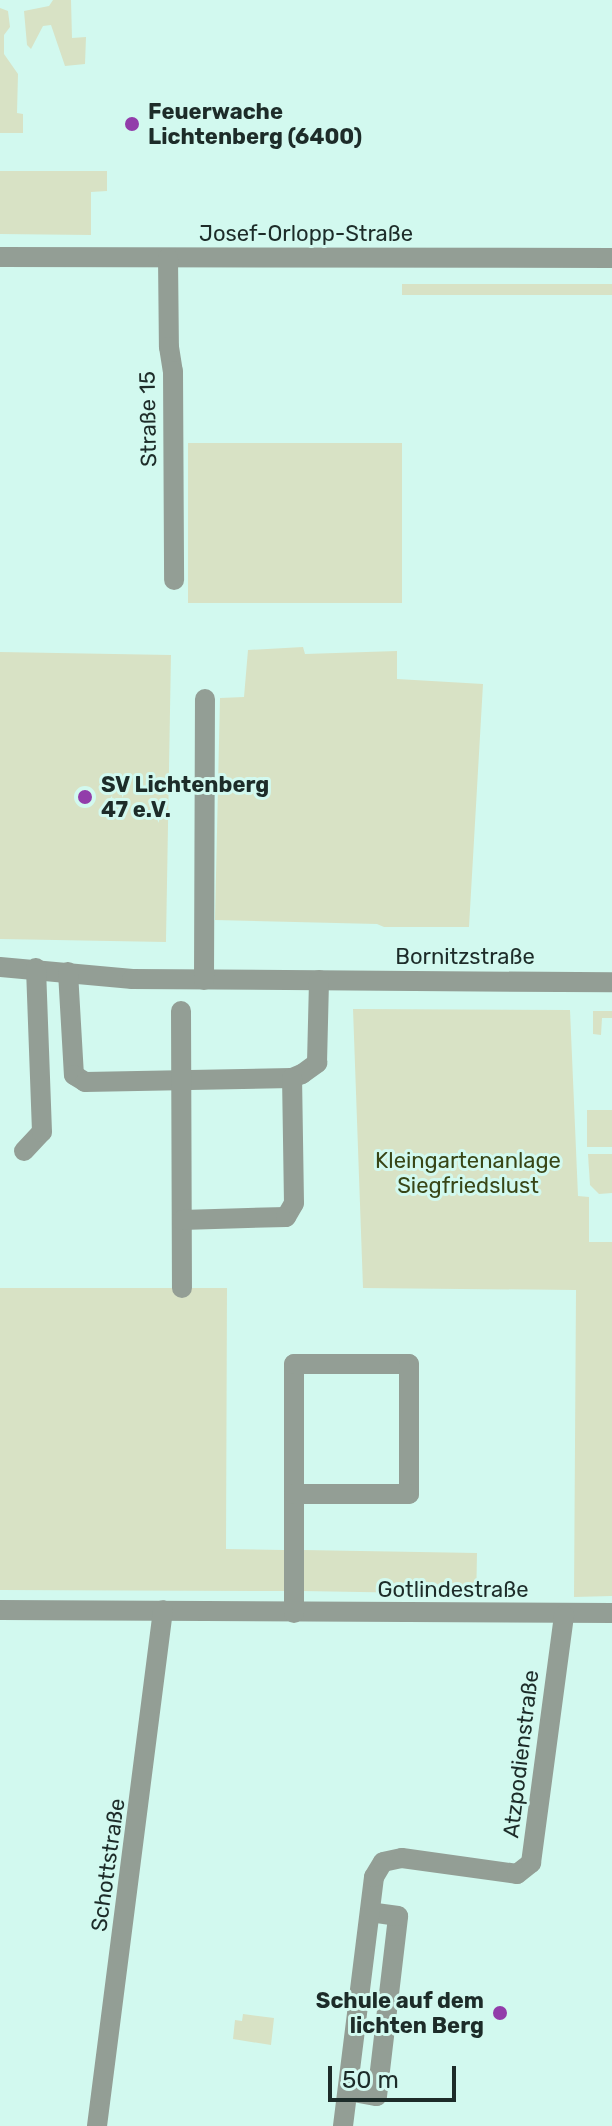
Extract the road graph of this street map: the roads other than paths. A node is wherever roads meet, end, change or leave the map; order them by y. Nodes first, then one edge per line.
1 (0, 257) edge
2 (168, 258) junction
3 (612, 258) edge
4 (174, 580) dead end
5 (205, 699) dead end
6 (0, 967) edge
7 (36, 968) junction
8 (68, 972) junction
9 (204, 980) junction
10 (319, 980) junction
11 (612, 982) edge
12 (181, 1011) dead end
13 (292, 1078) junction
14 (182, 1080) junction
15 (24, 1151) dead end
16 (182, 1220) junction
17 (182, 1288) dead end
18 (294, 1494) junction
19 (0, 1610) edge
20 (163, 1610) junction
21 (294, 1613) junction
22 (612, 1613) edge
23 (564, 1615) junction
24 (370, 1912) junction
25 (341, 2108) edge
26 (97, 2126) edge

1 - 2 street, Josef-Orlopp-Straße
2 - 3 street, Josef-Orlopp-Straße
2 - 4 street, Straße 15
5 - 9 street
6 - 7 street, Bornitzstraße
7 - 8 street, Bornitzstraße
7 - 15 street
8 - 9 street, Bornitzstraße
8 - 14 street
9 - 10 street, Bornitzstraße
10 - 11 street, Bornitzstraße
10 - 13 street
12 - 14 street
13 - 14 street
13 - 16 street
14 - 16 street
16 - 17 street
18 - 18 street
18 - 21 street
19 - 20 street, Gotlindestraße
20 - 21 street, Gotlindestraße
20 - 26 street, Schottstraße
21 - 23 street, Gotlindestraße
22 - 23 street, Gotlindestraße
23 - 24 street, Atzpodienstraße
24 - 25 street, Atzpodienstraße
24 - 25 street

